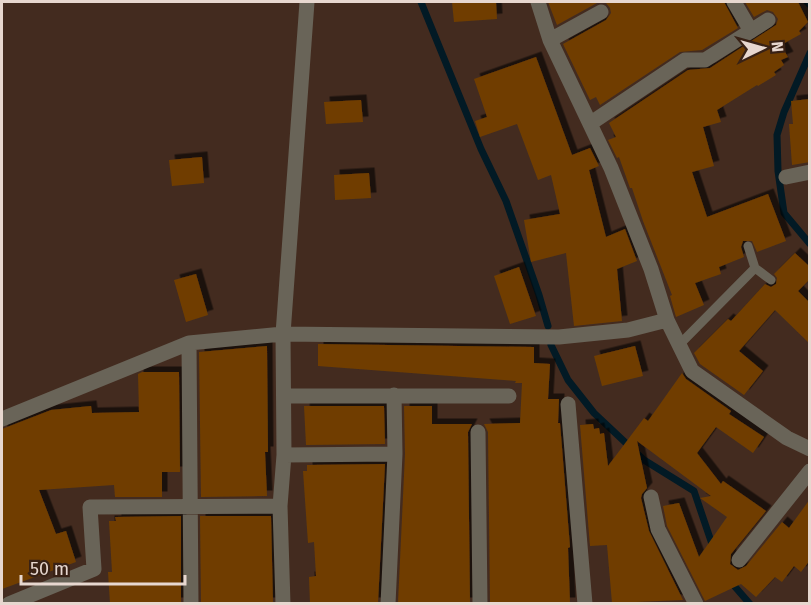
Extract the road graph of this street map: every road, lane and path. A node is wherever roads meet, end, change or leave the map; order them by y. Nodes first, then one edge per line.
1 (307, 2) edge
2 (538, 2) edge
3 (734, 2) edge
4 (601, 12) dead end
5 (768, 20) dead end
6 (751, 31) junction
7 (550, 40) junction
8 (591, 123) junction
9 (810, 172) edge
10 (786, 177) dead end
11 (748, 246) dead end
12 (755, 268) junction
13 (771, 280) dead end
14 (667, 321) junction
15 (283, 334) junction
16 (189, 343) junction
17 (679, 345) junction
18 (394, 395) junction
19 (284, 396) junction
20 (509, 396) dead end
21 (568, 404) dead end
22 (2, 419) edge
23 (478, 432) dead end
24 (810, 449) edge
25 (395, 454) junction
26 (284, 455) junction
27 (810, 471) edge
28 (651, 497) dead end
29 (280, 506) junction
30 (190, 507) junction
31 (739, 560) dead end
32 (9, 603) edge
33 (190, 603) edge
34 (283, 603) edge
35 (388, 603) edge
36 (480, 603) edge
37 (585, 603) edge
38 (696, 603) edge

1 - 15 street
2 - 7 street
3 - 6 street
4 - 7 street
5 - 6 street
6 - 8 street
7 - 8 street
8 - 14 street
9 - 10 street
11 - 12 lane
12 - 13 lane
12 - 17 lane
14 - 15 street
14 - 17 street
15 - 16 street
15 - 19 street
16 - 22 street
16 - 30 street
17 - 24 street
18 - 19 street
18 - 20 street
18 - 25 street
19 - 26 street
21 - 37 street
23 - 36 street
25 - 26 street
25 - 35 street
26 - 29 street
27 - 31 street
28 - 38 street
29 - 30 street
29 - 34 street
30 - 32 street
30 - 33 street

